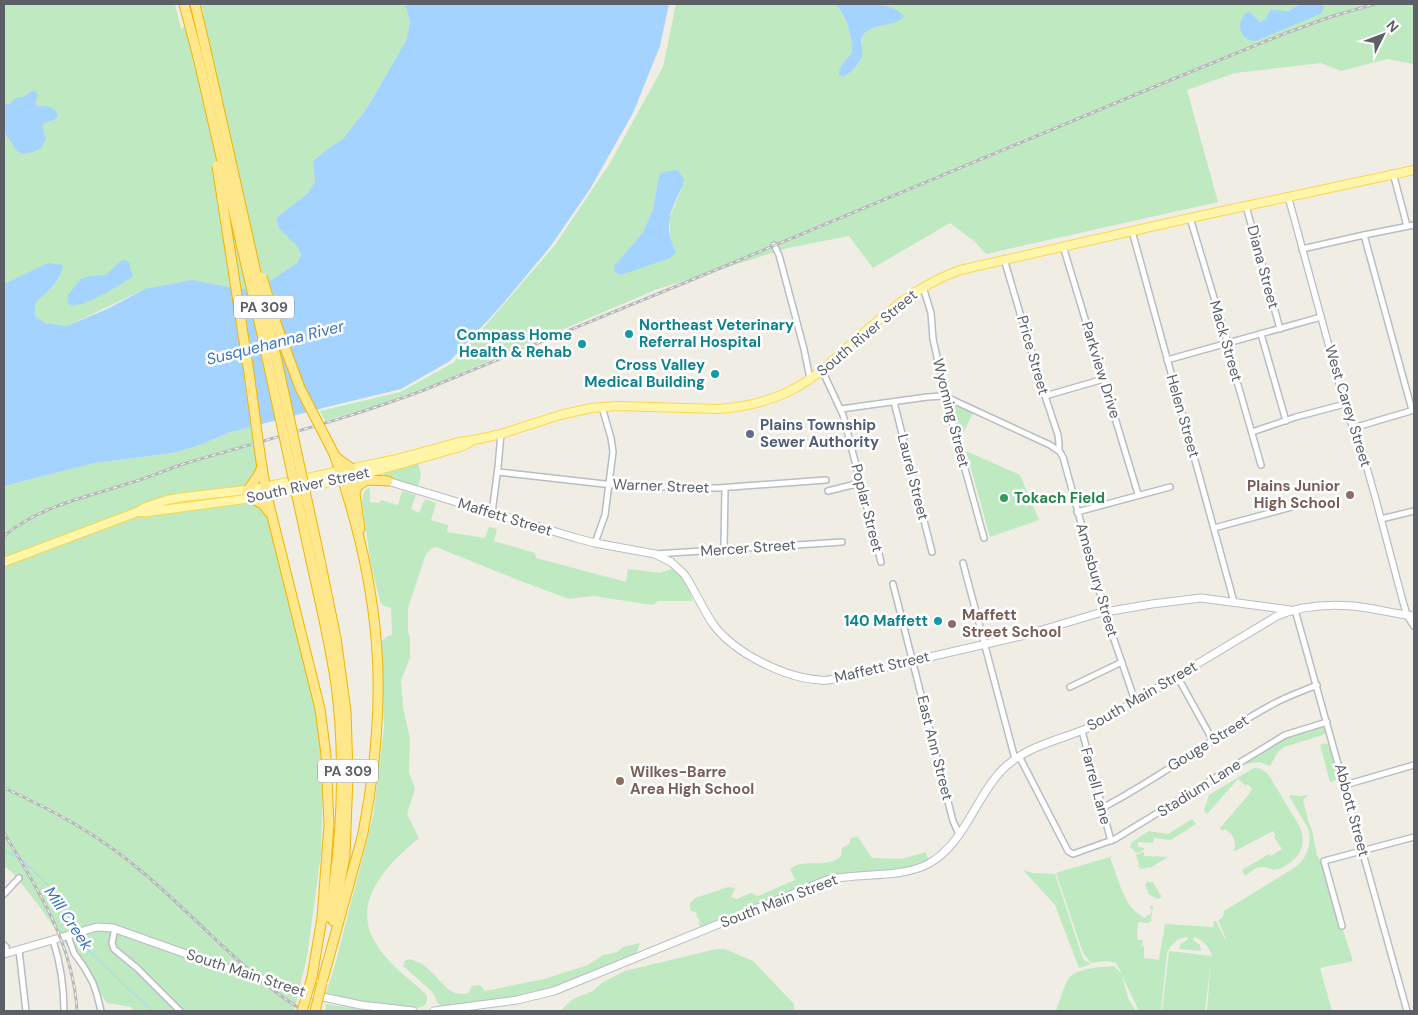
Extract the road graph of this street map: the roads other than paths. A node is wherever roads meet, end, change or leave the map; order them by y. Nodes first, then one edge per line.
1 (184, 4) edge
2 (196, 4) edge
3 (203, 56) junction
4 (1414, 170) edge
5 (1393, 174) junction
6 (1288, 196) junction
7 (1246, 206) junction
8 (1190, 218) junction
9 (245, 219) junction
10 (1414, 225) edge
11 (1407, 226) junction
12 (1132, 231) junction
13 (1364, 235) junction
14 (774, 245) dead end
15 (1063, 246) junction
16 (1302, 249) junction
17 (1004, 259) junction
18 (923, 287) junction
19 (1321, 317) junction
20 (1280, 329) junction
21 (1261, 334) junction
22 (1228, 344) junction
23 (1167, 360) junction
24 (822, 370) junction
25 (810, 379) junction
26 (1104, 379) junction
27 (1045, 396) junction
28 (946, 397) junction
29 (894, 402) junction
30 (1345, 404) junction
31 (602, 407) junction
32 (841, 409) junction
33 (1413, 410) edge
34 (1286, 421) junction
35 (1353, 428) junction
36 (1252, 432) junction
37 (501, 434) junction
38 (474, 440) junction
39 (1059, 450) junction
40 (334, 454) junction
41 (261, 464) junction
42 (1261, 465) dead end
43 (351, 468) junction
44 (498, 472) junction
45 (341, 475) junction
46 (362, 475) junction
47 (826, 480) dead end
48 (388, 481) junction
49 (860, 483) junction
50 (608, 484) junction
51 (1170, 487) dead end
52 (725, 488) junction
53 (828, 491) dead end
54 (266, 492) junction
55 (248, 494) junction
56 (1138, 494) junction
57 (1314, 502) dead end
58 (1414, 511) edge
59 (1078, 512) junction
60 (492, 513) junction
61 (271, 515) junction
62 (1381, 519) junction
63 (354, 524) junction
64 (1214, 528) junction
65 (984, 538) dead end
66 (842, 542) dead end
67 (595, 544) junction
68 (724, 550) junction
69 (932, 552) dead end
70 (655, 554) junction
71 (363, 556) junction
72 (315, 560) junction
73 (4, 562) edge
74 (881, 562) dead end
75 (963, 563) dead end
76 (893, 584) dead end
77 (1234, 602) junction
78 (1293, 610) junction
79 (1106, 612) junction
80 (1411, 615) edge
81 (1414, 626) edge
82 (985, 644) junction
83 (912, 661) junction
84 (1122, 662) junction
85 (1177, 676) junction
86 (1317, 685) junction
87 (1070, 687) dead end
88 (1135, 701) junction
89 (1327, 722) junction
90 (1082, 731) junction
91 (1212, 739) junction
92 (1017, 758) junction
93 (1414, 766) edge
94 (1345, 785) junction
95 (1102, 808) junction
96 (959, 834) junction
97 (1414, 837) edge
98 (1112, 841) junction
99 (1363, 852) junction
100 (19, 878) dead end
101 (4, 894) edge
102 (1342, 926) dead end
103 (115, 928) junction
104 (70, 935) junction
105 (53, 940) junction
106 (4, 945) edge
107 (19, 950) junction
108 (5, 954) edge
109 (312, 977) junction
110 (322, 981) junction
111 (26, 1011) edge
112 (64, 1011) edge
113 (101, 1011) edge
114 (180, 1011) edge
115 (302, 1011) edge
116 (314, 1011) edge
117 (413, 1011) edge
118 (434, 1011) edge
119 (1407, 1011) edge

1 - 3 highway, PA 309
2 - 3 highway, PA 309
3 - 9 highway, PA 309, bridge
3 - 41 highway, bridge
3 - 72 highway, PA 309, bridge
4 - 5 main road, South River Street
5 - 6 main road, South River Street
5 - 11 street
6 - 7 main road, South River Street
6 - 16 street, West Carey Street
7 - 8 main road, South River Street
7 - 20 street, Diana Street
8 - 12 main road, South River Street
8 - 22 street, Mack Street
9 - 40 highway, bridge
9 - 72 highway, PA 309, bridge
10 - 11 street
11 - 13 street
12 - 15 main road, South River Street
12 - 23 street, Helen Street
13 - 16 street
13 - 33 street
14 - 25 street
15 - 17 main road, South River Street
15 - 26 street, Parkview Drive
16 - 19 street, West Carey Street
17 - 18 main road, South River Street
17 - 27 street, Price Street
18 - 24 main road, South River Street
18 - 28 street, Wyoming Street
19 - 20 street
19 - 30 street, West Carey Street
20 - 21 street
21 - 22 street
21 - 34 street
22 - 23 street
22 - 36 street, Mack Street
23 - 64 street, Helen Street
24 - 25 main road, South River Street
24 - 32 street, Poplar Street
25 - 31 main road, South River Street
26 - 27 street
26 - 56 street, Parkview Drive
27 - 39 street, Price Street
28 - 29 street
28 - 39 street
28 - 65 street, Wyoming Street
29 - 32 street
29 - 69 street, Laurel Street
30 - 34 street
30 - 35 street, West Carey Street
31 - 37 main road, South River Street
31 - 50 street
32 - 49 street, Poplar Street
33 - 35 street
34 - 36 street
35 - 62 street, West Carey Street
36 - 42 street, Mack Street
37 - 38 main road, South River Street
37 - 44 street
38 - 43 main road, South River Street
38 - 46 main road, South River Street
39 - 59 street, Amesbury Street
40 - 43 highway
40 - 45 highway
41 - 54 highway
41 - 55 highway
43 - 45 main road, South River Street
43 - 46 main road, Maffett Street
44 - 50 street, Warner Street
44 - 60 street
45 - 46 main road, South River Street
45 - 54 main road, South River Street
45 - 63 highway
46 - 48 main road, Maffett Street
46 - 63 highway
47 - 52 street, Warner Street
48 - 60 main road, Maffett Street
48 - 71 highway
49 - 53 street
49 - 74 street, Poplar Street
50 - 52 street, Warner Street
50 - 67 street
51 - 56 street
52 - 68 street
54 - 55 main road, South River Street
54 - 61 highway
55 - 61 highway
55 - 73 main road, South River Street
56 - 59 street
57 - 64 street
58 - 62 street
59 - 79 street, Amesbury Street
60 - 67 main road, Maffett Street
61 - 109 highway
62 - 80 street, West Carey Street
63 - 71 highway
64 - 77 street, Helen Street
66 - 68 street, Mercer Street
67 - 70 main road, Maffett Street
68 - 70 street, Mercer Street
70 - 83 main road, Maffett Street
71 - 110 highway
72 - 109 highway, PA 309
72 - 110 highway, PA 309
75 - 82 street
76 - 83 street, East Ann Street
77 - 78 main road, Maffett Street
77 - 79 main road, Maffett Street
78 - 80 main road, South Main Street
78 - 85 main road, South Main Street
78 - 86 street, Abbott Street
79 - 82 main road, Maffett Street
79 - 84 street, Amesbury Street
80 - 81 street, West Carey Street
82 - 83 main road, Maffett Street
82 - 92 street
83 - 96 street, East Ann Street
84 - 87 street
84 - 88 street, Amesbury Street
85 - 88 main road, South Main Street
85 - 91 street
86 - 89 street, Abbott Street
86 - 91 street, Gouge Street
88 - 90 main road, South Main Street
89 - 94 street, Abbott Street
89 - 98 street, Stadium Lane
90 - 92 main road, South Main Street
90 - 95 street, Farrell Lane
91 - 95 street, Gouge Street
92 - 96 main road, South Main Street
92 - 98 street, Stadium Lane
93 - 94 street
94 - 99 street, Abbott Street
95 - 98 street, Farrell Lane
96 - 118 main road, South Main Street
97 - 99 street
99 - 102 street
99 - 119 street, Abbott Street
100 - 101 street
103 - 104 main road, South Main Street
103 - 114 street
103 - 117 main road, South Main Street
104 - 105 main road, South Main Street
104 - 113 street
105 - 107 main road, South Main Street
105 - 112 street
106 - 108 street
107 - 108 main road, South Main Street
107 - 111 street
109 - 115 highway, PA 309, bridge
110 - 116 highway, PA 309, bridge

